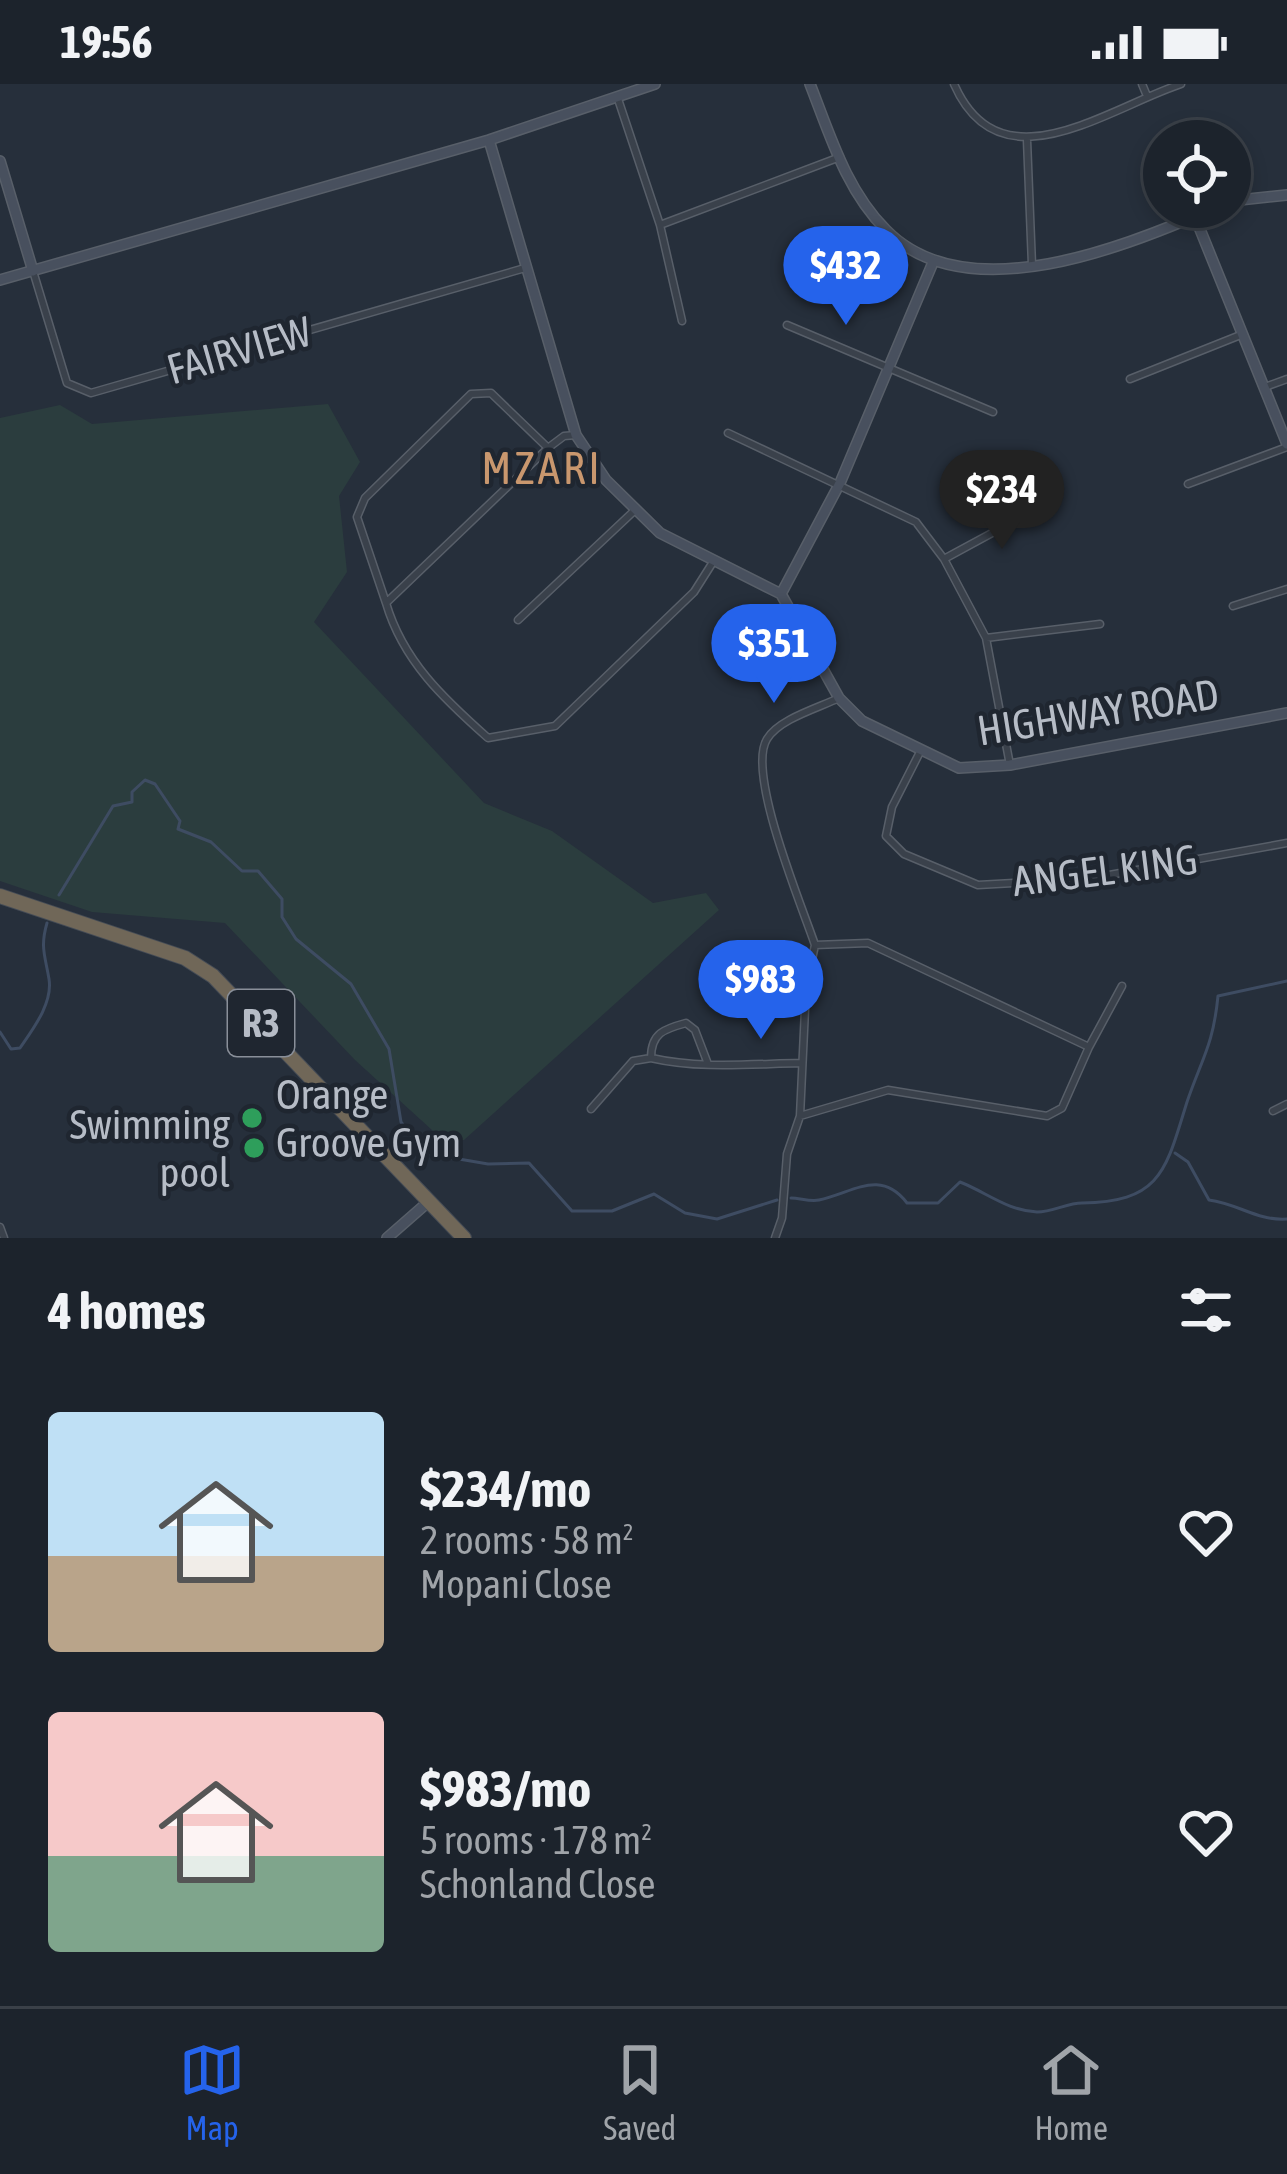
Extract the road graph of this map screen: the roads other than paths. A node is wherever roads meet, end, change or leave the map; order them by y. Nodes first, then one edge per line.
1 (655, 84) edge
2 (810, 84) edge
3 (1142, 84) edge
4 (1181, 84) edge
5 (958, 85) edge
6 (1147, 96) junction
7 (618, 99) junction
8 (489, 140) junction
9 (1027, 140) junction
10 (840, 157) junction
11 (0, 161) edge
12 (1287, 195) edge
13 (1251, 199) edge
14 (660, 225) junction
15 (1166, 228) edge
16 (1200, 228) edge
17 (934, 260) junction
18 (1032, 265) junction
19 (525, 268) junction
20 (33, 271) junction
21 (0, 280) edge
22 (682, 321) dead end
23 (787, 325) dead end
24 (1243, 334) junction
25 (888, 370) junction
26 (1130, 379) dead end
27 (1287, 379) edge
28 (1264, 387) junction
29 (994, 412) dead end
30 (728, 433) dead end
31 (577, 435) junction
32 (1287, 446) edge
33 (548, 448) junction
34 (840, 484) junction
35 (1188, 484) dead end
36 (1040, 507) dead end
37 (634, 511) junction
38 (944, 559) junction
39 (713, 562) junction
40 (1287, 589) edge
41 (781, 594) junction
42 (386, 603) junction
43 (1233, 606) dead end
44 (518, 620) dead end
45 (1100, 624) dead end
46 (986, 638) junction
47 (839, 698) junction
48 (1287, 713) edge
49 (921, 751) junction
50 (1010, 765) junction
51 (1287, 843) edge
52 (0, 896) edge
53 (815, 945) junction
54 (1122, 986) dead end
55 (1088, 1048) junction
56 (651, 1058) junction
57 (800, 1063) junction
58 (708, 1064) junction
59 (1287, 1105) edge
60 (591, 1109) dead end
61 (1273, 1111) dead end
62 (800, 1116) junction
63 (428, 1203) junction
64 (0, 1227) edge
65 (396, 1228) junction
66 (4, 1238) edge
67 (387, 1238) edge
68 (404, 1238) edge
69 (464, 1238) edge
70 (775, 1238) edge

1 - 7 street
2 - 10 street
3 - 6 street
4 - 6 street
5 - 9 street
6 - 9 street
7 - 8 street
7 - 14 street
8 - 19 street
8 - 20 street
9 - 18 street
10 - 14 street
10 - 17 street
11 - 20 street
12 - 13 street
14 - 22 street
15 - 18 street
16 - 24 street
17 - 18 street
17 - 25 street
19 - 20 street, FAIRVIEW
19 - 31 street
20 - 21 street
23 - 25 street
24 - 26 street
24 - 28 street
25 - 29 street
25 - 34 street
27 - 28 street
28 - 32 street
30 - 34 street
31 - 33 street
31 - 37 street
32 - 35 street
33 - 42 street
33 - 42 street
34 - 38 street
34 - 41 street
36 - 38 street
37 - 39 street
37 - 44 street
38 - 46 street
39 - 41 street
39 - 42 street
40 - 43 street
41 - 47 street, HIGHWAY ROAD
45 - 46 street
46 - 50 street
47 - 49 street, HIGHWAY ROAD
47 - 53 street
48 - 50 street, HIGHWAY ROAD
49 - 50 street, HIGHWAY ROAD
49 - 51 street, ANGEL KING
52 - 63 highway, R3
53 - 55 street
53 - 57 street
54 - 55 street
55 - 62 street
56 - 58 street
56 - 58 street
56 - 60 street
57 - 58 street
57 - 62 street
59 - 61 street
62 - 70 street
63 - 65 street
63 - 69 highway, R3
64 - 66 street
65 - 67 street
65 - 68 street

